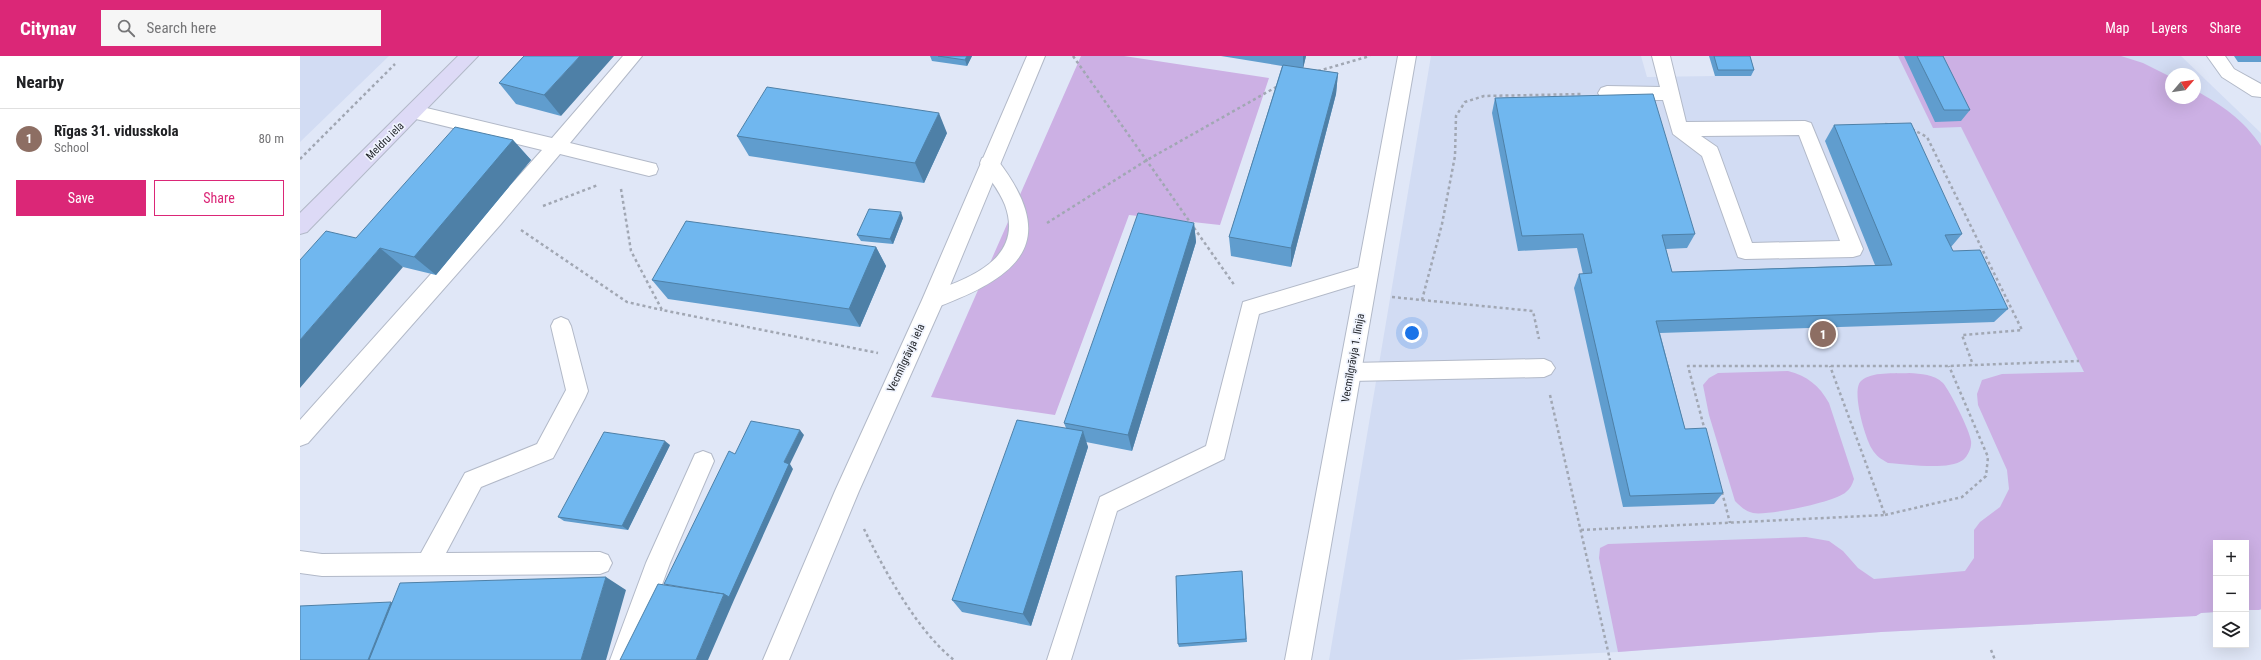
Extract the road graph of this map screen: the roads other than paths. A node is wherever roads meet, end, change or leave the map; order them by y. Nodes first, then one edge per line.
1 (469, 56) edge
2 (633, 56) edge
3 (1036, 56) edge
4 (1407, 56) edge
5 (1661, 56) edge
6 (2216, 56) edge
7 (2261, 91) edge
8 (1607, 93) road end
9 (1671, 94) junction
10 (414, 112) junction
11 (1679, 129) junction
12 (557, 145) junction
13 (990, 163) junction
14 (649, 169) dead end
15 (300, 226) edge
16 (1366, 273) junction
17 (933, 300) junction
18 (561, 326) dead end
19 (1544, 368) road end
20 (1351, 372) junction
21 (301, 434) edge
22 (703, 461) dead end
23 (300, 562) edge
24 (600, 563) dead end
25 (428, 564) junction
26 (622, 660) edge
27 (776, 660) edge
28 (1059, 660) edge
29 (1298, 660) edge

1 - 10 street, Meldru iela
2 - 12 lane
3 - 13 street, Vecmīlgrāvja iela
4 - 16 street, Vecmīlgrāvja 1. līnija
5 - 9 lane
6 - 7 lane
8 - 9 lane
9 - 11 lane
10 - 12 lane
10 - 15 street, Meldru iela
11 - 11 lane
12 - 14 lane
12 - 21 lane
13 - 17 street, Vecmīlgrāvja iela
13 - 17 lane
16 - 20 street, Vecmīlgrāvja 1. līnija
16 - 28 lane
17 - 27 street, Vecmīlgrāvja iela
18 - 25 lane
19 - 20 lane
20 - 29 street, Vecmīlgrāvja 1. līnija
22 - 26 lane
23 - 25 lane
24 - 25 lane

